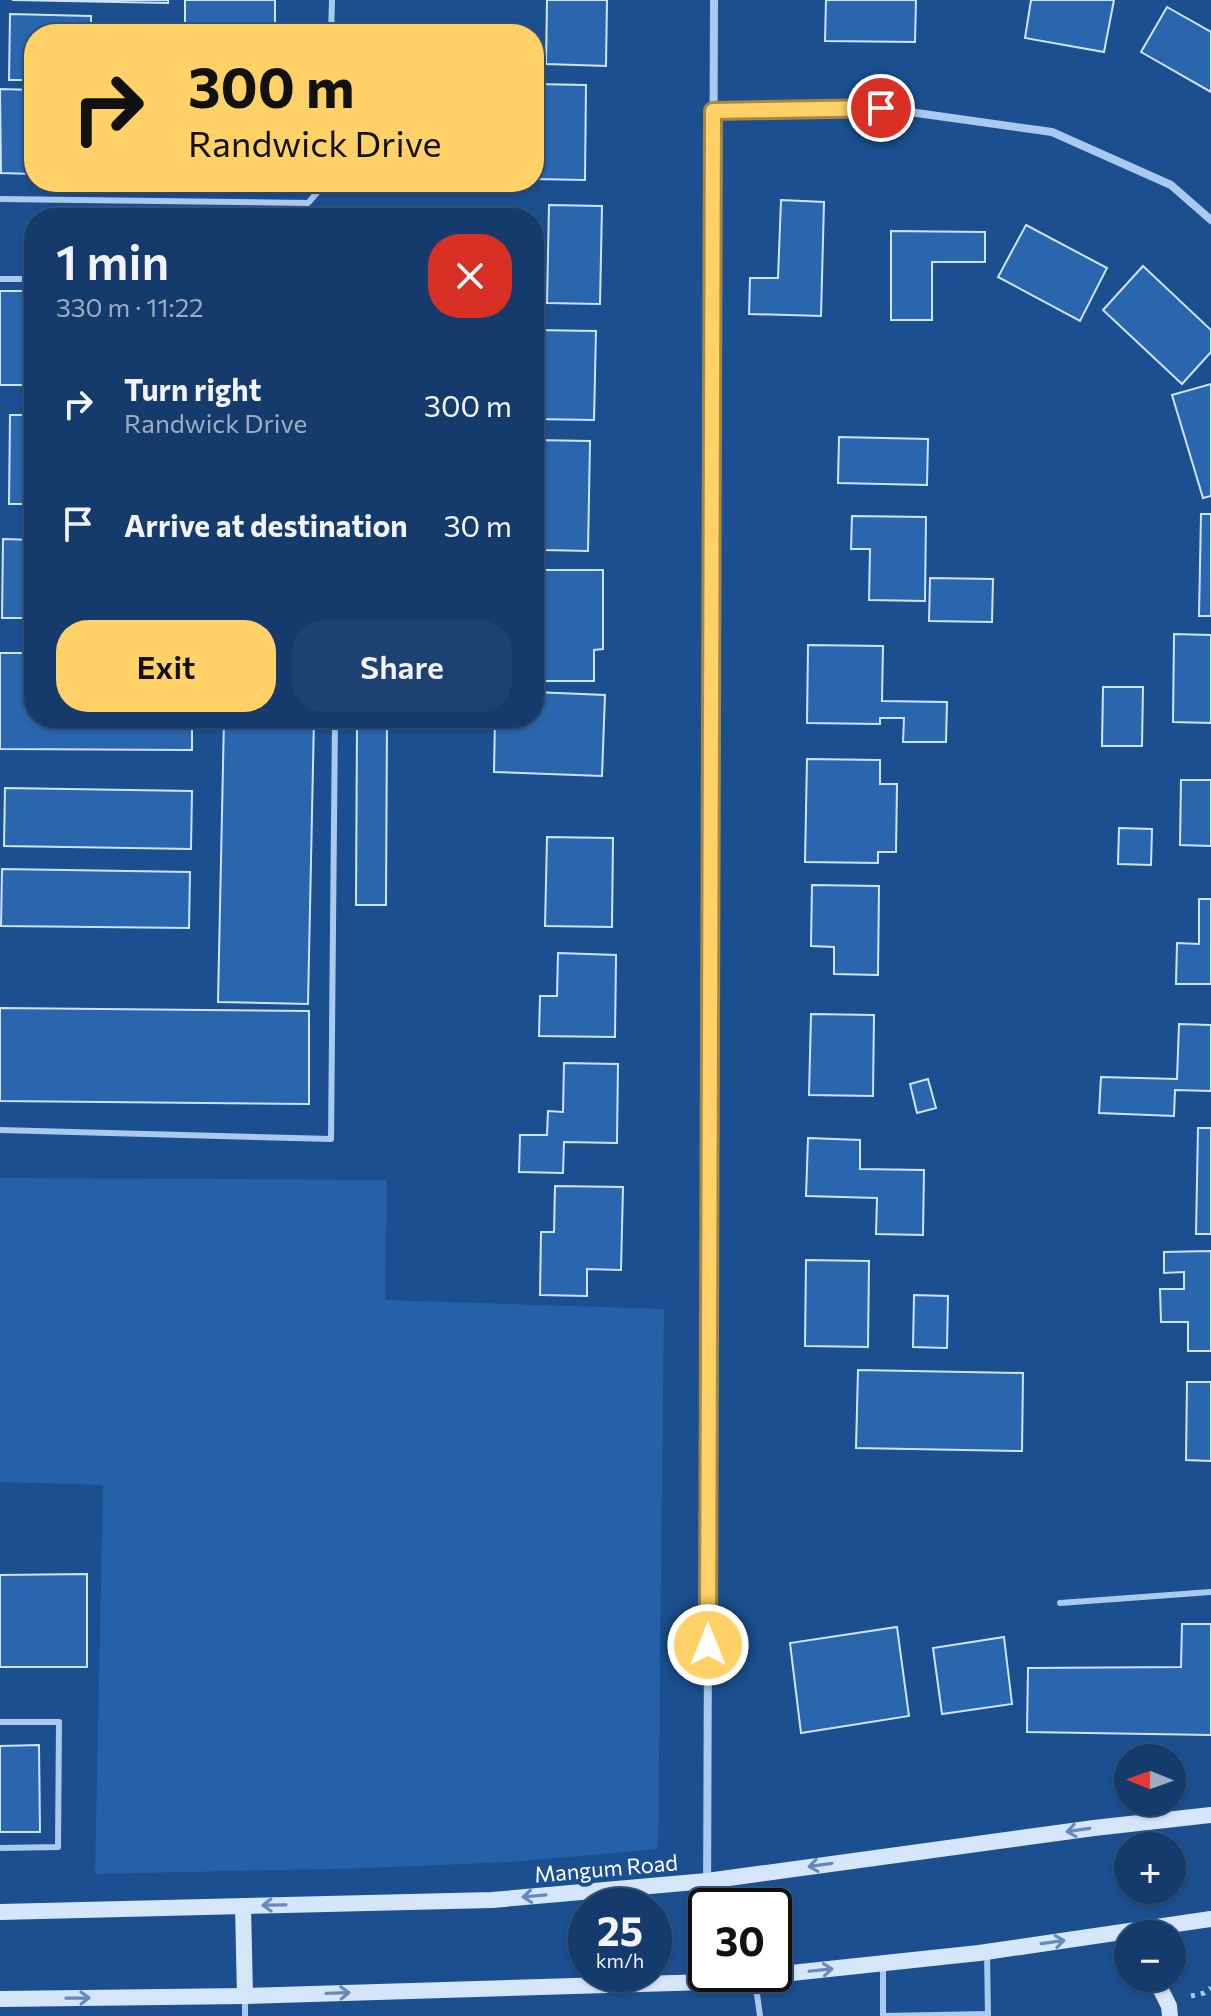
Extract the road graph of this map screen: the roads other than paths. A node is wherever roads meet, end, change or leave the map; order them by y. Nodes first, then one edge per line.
1 (332, 0) edge
2 (714, 0) edge
3 (331, 24) edge
4 (713, 111) junction
5 (318, 192) edge
6 (0, 199) edge
7 (1211, 220) edge
8 (0, 279) edge
9 (24, 279) edge
10 (335, 728) edge
11 (0, 1130) edge
12 (1211, 1592) edge
13 (1060, 1603) dead end
14 (0, 1722) edge
15 (1211, 1815) edge
16 (0, 1848) edge
17 (707, 1881) junction
18 (707, 1888) edge
19 (243, 1906) junction
20 (0, 1912) edge
21 (1211, 1919) edge
22 (1186, 1924) edge
23 (1114, 1938) edge
24 (987, 1951) junction
25 (883, 1963) junction
26 (792, 1973) edge
27 (688, 1979) edge
28 (756, 1992) edge
29 (1162, 1992) edge
30 (245, 1996) junction
31 (0, 1999) edge
32 (988, 2015) edge
33 (245, 2016) edge
34 (760, 2016) edge
35 (883, 2016) edge
36 (1170, 2016) edge

1 - 3 lane
2 - 4 street
4 - 7 street
4 - 17 street
5 - 6 lane
8 - 9 lane
10 - 11 lane
12 - 13 lane
14 - 16 lane
15 -> 17 main road, Mangum Road
17 - 18 street
17 -> 19 main road, Mangum Road
19 - 20 main road, Mangum Road
19 - 30 main road
21 - 22 main road
24 -> 23 main road
24 - 25 main road
24 - 32 lane
26 -> 25 main road
25 - 35 lane
30 -> 27 main road
28 - 34 lane
29 - 36 main road
31 -> 30 main road
30 - 33 lane
32 - 35 lane

